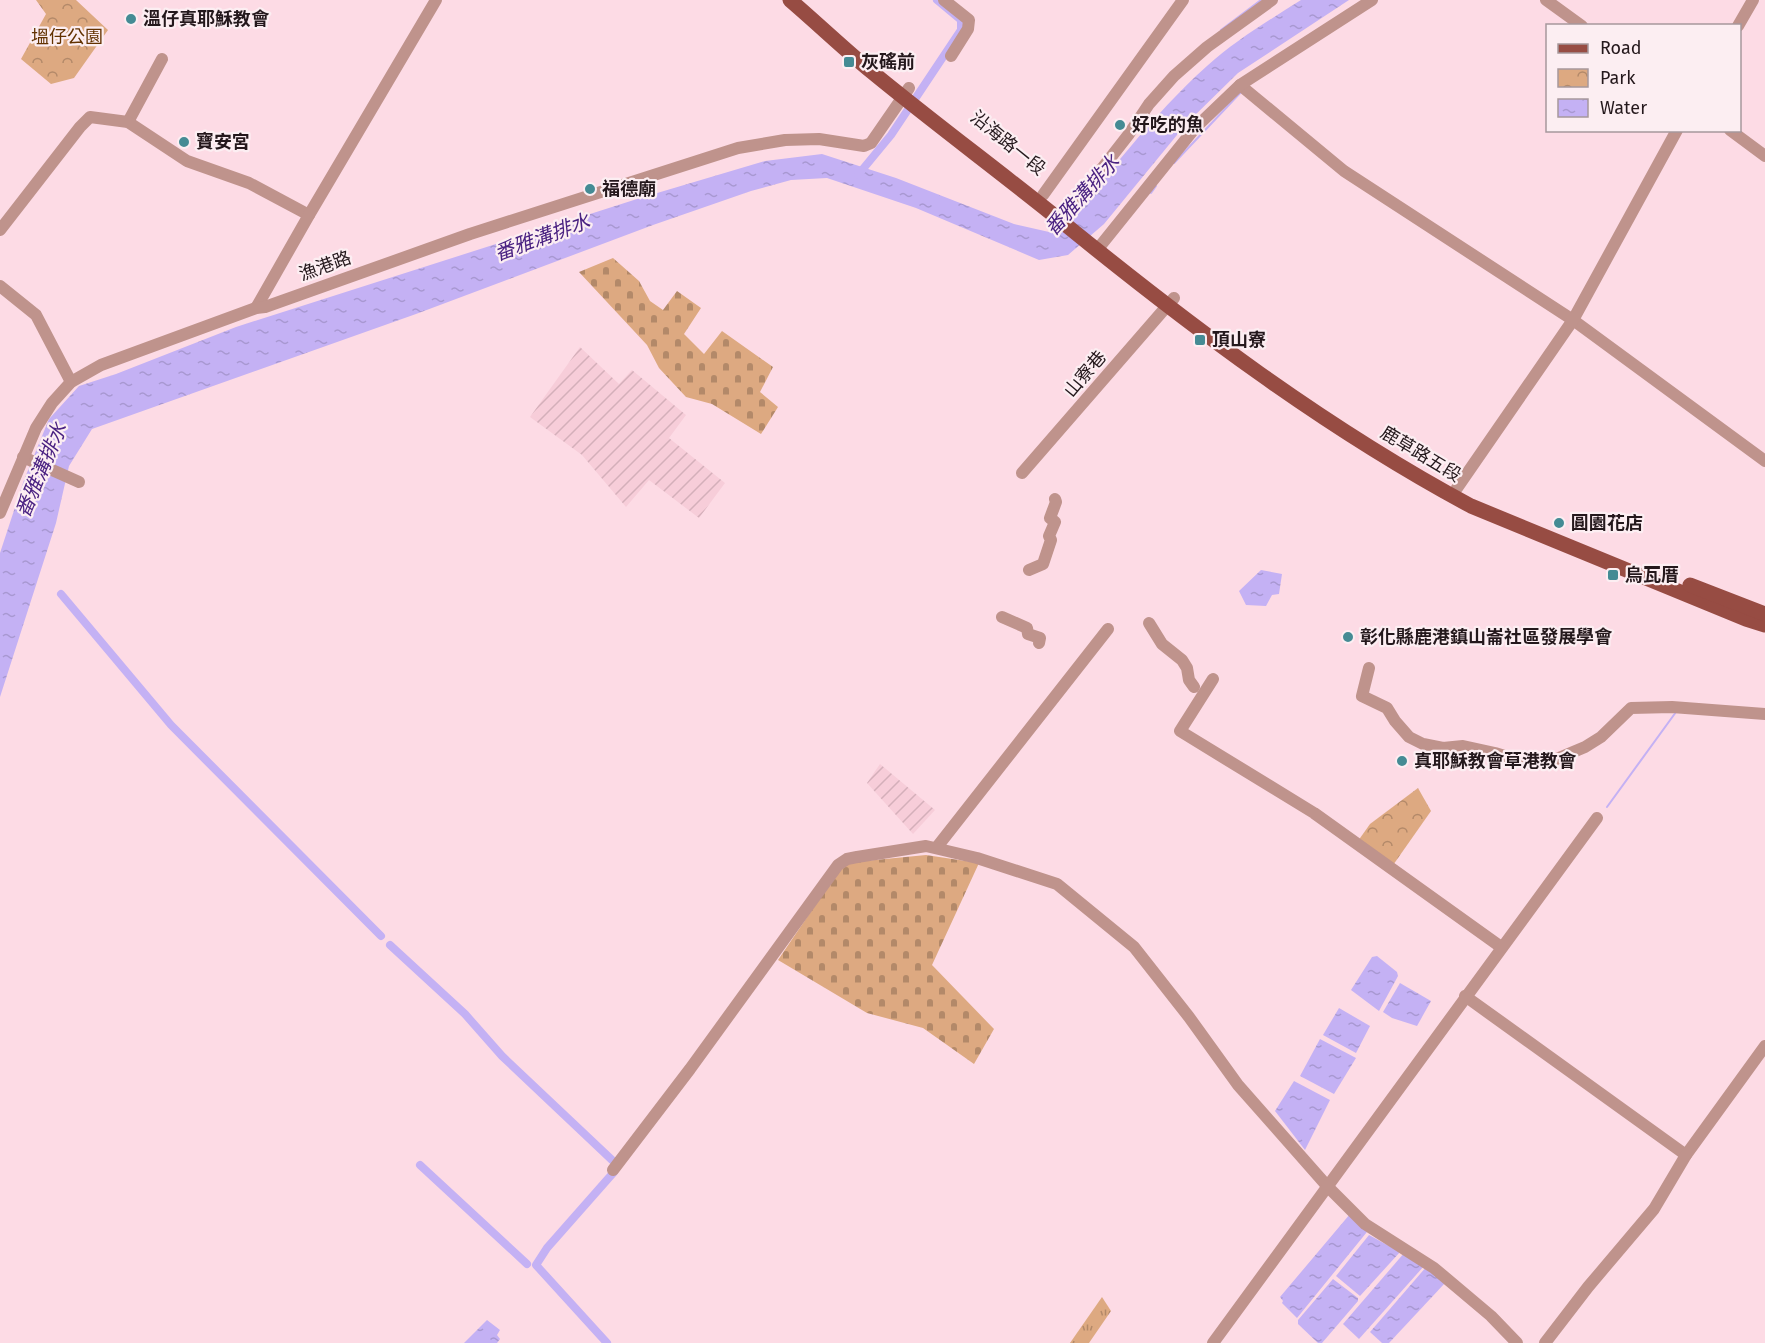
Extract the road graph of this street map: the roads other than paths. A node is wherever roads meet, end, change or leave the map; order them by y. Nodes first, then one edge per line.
1 (436, 0) edge
2 (790, 0) edge
3 (805, 0) edge
4 (945, 0) edge
5 (1183, 0) edge
6 (1272, 0) edge
7 (1372, 0) edge
8 (1546, 0) edge
9 (1753, 0) edge
10 (1579, 24) edge
11 (1739, 24) edge
12 (951, 56) dead end
13 (162, 59) dead end
14 (1240, 85) junction
15 (906, 92) junction
16 (919, 102) junction
17 (128, 122) junction
18 (1676, 132) edge
19 (1733, 132) edge
20 (1765, 156) edge
21 (1042, 195) junction
22 (309, 215) junction
23 (1066, 219) junction
24 (0, 230) edge
25 (1099, 245) junction
26 (0, 286) edge
27 (1171, 302) junction
28 (256, 308) junction
29 (1573, 320) junction
30 (71, 382) junction
31 (23, 457) junction
32 (1765, 461) edge
33 (1022, 473) dead end
34 (80, 482) dead end
35 (1457, 488) junction
36 (1055, 499) dead end
37 (0, 513) edge
38 (1029, 570) dead end
39 (1765, 614) edge
40 (1002, 617) dead end
41 (1149, 623) dead end
42 (1765, 625) edge
43 (1108, 630) dead end
44 (1039, 643) dead end
45 (1369, 668) dead end
46 (1213, 679) dead end
47 (1194, 687) dead end
48 (1765, 714) edge
49 (1597, 818) dead end
50 (937, 847) junction
51 (1501, 947) junction
52 (1465, 996) junction
53 (1765, 1046) edge
54 (1686, 1155) junction
55 (613, 1170) dead end
56 (1328, 1187) junction
57 (1213, 1343) edge
58 (1517, 1343) edge
59 (1545, 1343) edge

1 - 22 street
2 - 15 main road
3 - 15 main road
4 - 12 street
5 - 21 street
6 - 23 street
7 - 14 street
8 - 10 street
9 - 11 street
13 - 17 street
14 - 25 street
14 - 29 street
15 - 16 main road
15 - 28 street, 漁港路
16 - 21 main road, 沿海路一段
16 - 23 main road, 沿海路一段
17 - 22 street
17 - 24 street
18 - 29 street
19 - 20 street
21 - 23 main road, 沿海路一段
22 - 28 street
23 - 25 main road, 鹿草路五段
25 - 27 main road, 鹿草路五段
26 - 30 street
27 - 33 street, 山寮巷
27 - 35 main road, 鹿草路五段
27 - 42 main road, 鹿草路五段
28 - 30 street, 漁港路
29 - 32 street
29 - 35 street
30 - 31 street, 漁港路
31 - 34 street
31 - 37 street, 漁港路
35 - 39 main road, 鹿草路五段
36 - 38 street
40 - 44 street
41 - 47 street
43 - 50 street
45 - 48 street
46 - 51 street
49 - 51 street
50 - 55 street
50 - 56 street
51 - 52 street
52 - 54 street
52 - 56 street
53 - 54 street
54 - 59 street
56 - 57 street
56 - 58 street

